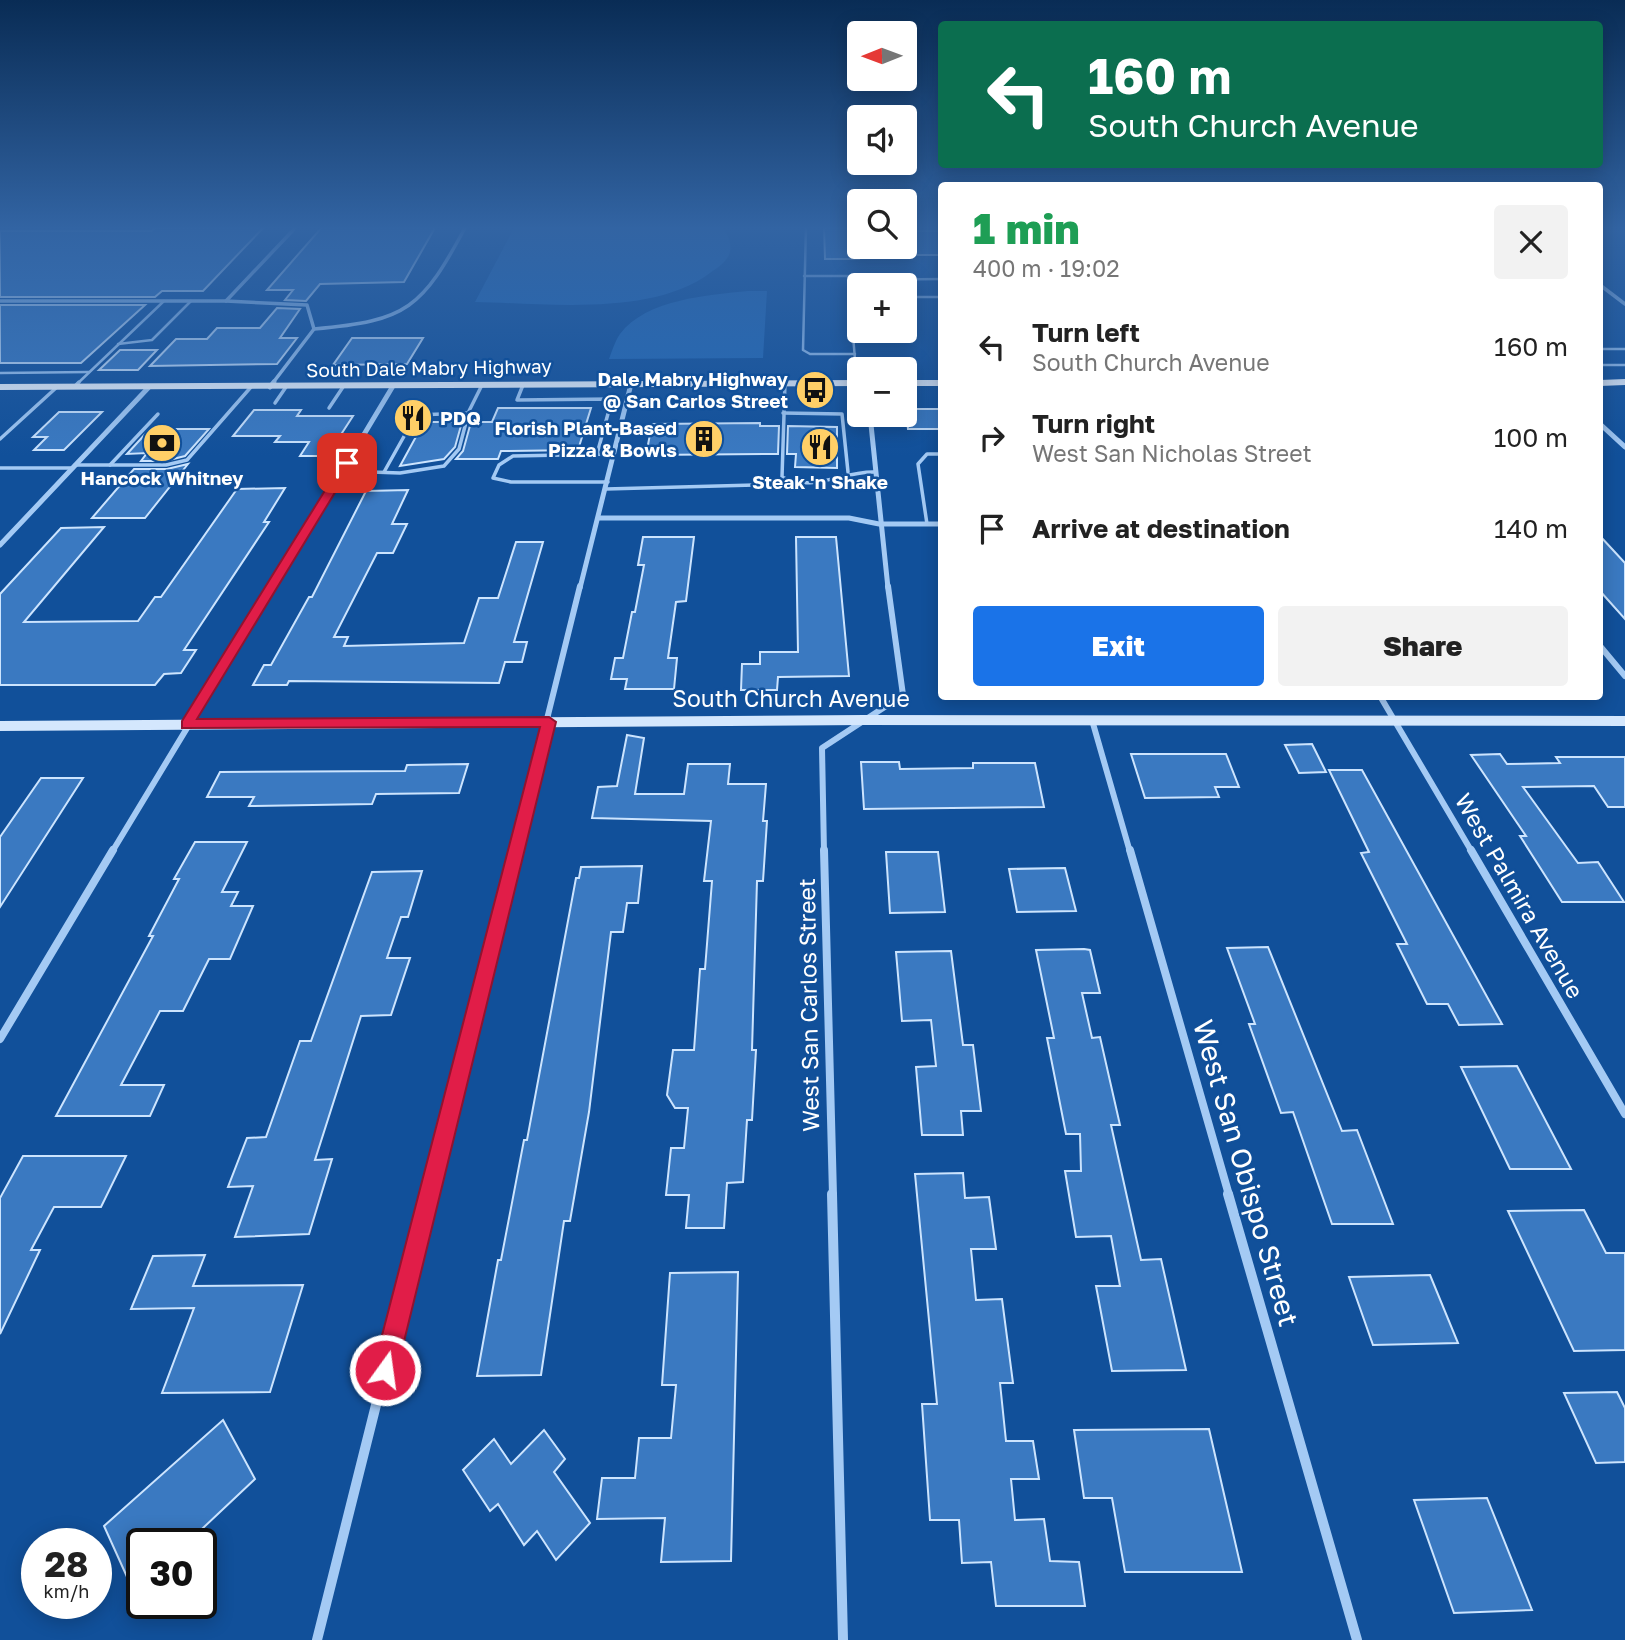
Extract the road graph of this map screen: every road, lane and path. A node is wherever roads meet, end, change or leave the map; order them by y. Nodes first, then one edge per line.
1 (162, 303) edge
2 (189, 303) edge
3 (257, 303) edge
4 (419, 303) edge
5 (804, 303) edge
6 (314, 329) junction
7 (854, 343) edge
8 (118, 344) junction
9 (1603, 349) edge
10 (1625, 349) edge
11 (855, 354) junction
12 (855, 357) edge
13 (1603, 365) edge
14 (1625, 365) edge
15 (89, 372) junction
16 (0, 373) edge
17 (1625, 382) edge
18 (785, 383) junction
19 (847, 383) edge
20 (917, 383) edge
21 (938, 383) edge
22 (1603, 383) edge
23 (631, 384) junction
24 (482, 385) junction
25 (523, 385) junction
26 (393, 386) junction
27 (0, 387) edge
28 (57, 387) junction
29 (74, 387) junction
30 (149, 387) junction
31 (251, 387) junction
32 (270, 387) junction
33 (286, 387) junction
34 (343, 387) junction
35 (275, 403) dead end
36 (329, 408) dead end
37 (468, 413) junction
38 (783, 413) junction
39 (158, 414) dead end
40 (871, 427) edge
41 (1603, 427) edge
42 (0, 439) edge
43 (1625, 447) edge
44 (597, 454) junction
45 (614, 454) junction
46 (938, 454) edge
47 (110, 465) junction
48 (74, 467) junction
49 (0, 468) edge
50 (342, 471) junction
51 (384, 472) junction
52 (848, 472) junction
53 (875, 472) junction
54 (792, 484) junction
55 (607, 486) junction
56 (599, 518) junction
57 (879, 524) junction
58 (927, 524) junction
59 (938, 524) edge
60 (0, 545) edge
61 (1603, 650) edge
62 (1625, 676) edge
63 (1382, 700) edge
64 (865, 720) junction
65 (1092, 720) junction
66 (1395, 721) junction
67 (1625, 721) edge
68 (549, 722) junction
69 (187, 725) junction
70 (0, 726) edge
71 (0, 1039) edge
72 (1625, 1114) edge
73 (317, 1640) edge
74 (843, 1640) edge
75 (1357, 1640) edge

1 - 8 lane
2 - 8 lane
3 - 6 street
4 - 6 street
5 - 11 lane
6 - 32 street
7 - 11 lane
8 - 15 lane
9 - 10 lane
11 - 12 lane
13 - 14 lane
15 - 16 lane
15 - 29 lane
17 - 22 main road
18 - 19 main road, South Dale Mabry Highway
18 - 23 main road, South Dale Mabry Highway
18 - 38 lane
20 - 21 main road
23 - 25 main road, South Dale Mabry Highway
23 - 45 street
24 - 25 main road, South Dale Mabry Highway
24 - 26 main road, South Dale Mabry Highway
24 - 37 lane
25 - 44 lane
26 - 34 main road, South Dale Mabry Highway
26 - 50 street
27 - 28 main road, South Dale Mabry Highway
28 - 29 main road, South Dale Mabry Highway
28 - 42 lane
29 - 30 main road, South Dale Mabry Highway
30 - 31 main road, South Dale Mabry Highway
30 - 48 street
31 - 32 main road, South Dale Mabry Highway
31 - 47 lane
32 - 33 main road, South Dale Mabry Highway
33 - 34 main road, South Dale Mabry Highway
33 - 35 lane
34 - 36 lane
37 - 51 lane
37 - 51 lane
38 - 52 lane
38 - 54 lane
39 - 47 lane
40 - 53 street, West San Carlos Street
41 - 43 street
44 - 45 lane
44 - 55 lane
45 - 55 street
46 - 58 lane
47 - 48 lane
48 - 49 lane
48 - 60 street
50 - 51 lane
50 - 69 street
52 - 53 lane
52 - 54 lane
53 - 57 street, West San Carlos Street
54 - 55 lane
55 - 56 street
56 - 57 street
56 - 68 street
57 - 58 street
57 - 64 street, West San Carlos Street
58 - 59 street
61 - 62 street
63 - 66 street, West Palmira Avenue
64 - 65 street, South Church Avenue
64 - 68 street, South Church Avenue
64 - 74 street, West San Carlos Street
65 - 66 street, South Church Avenue
65 - 75 street, West San Obispo Street
66 - 67 street, South Church Avenue
66 - 72 street, West Palmira Avenue
68 - 69 street, South Church Avenue
68 - 73 street
69 - 70 street, South Church Avenue
69 - 71 street

